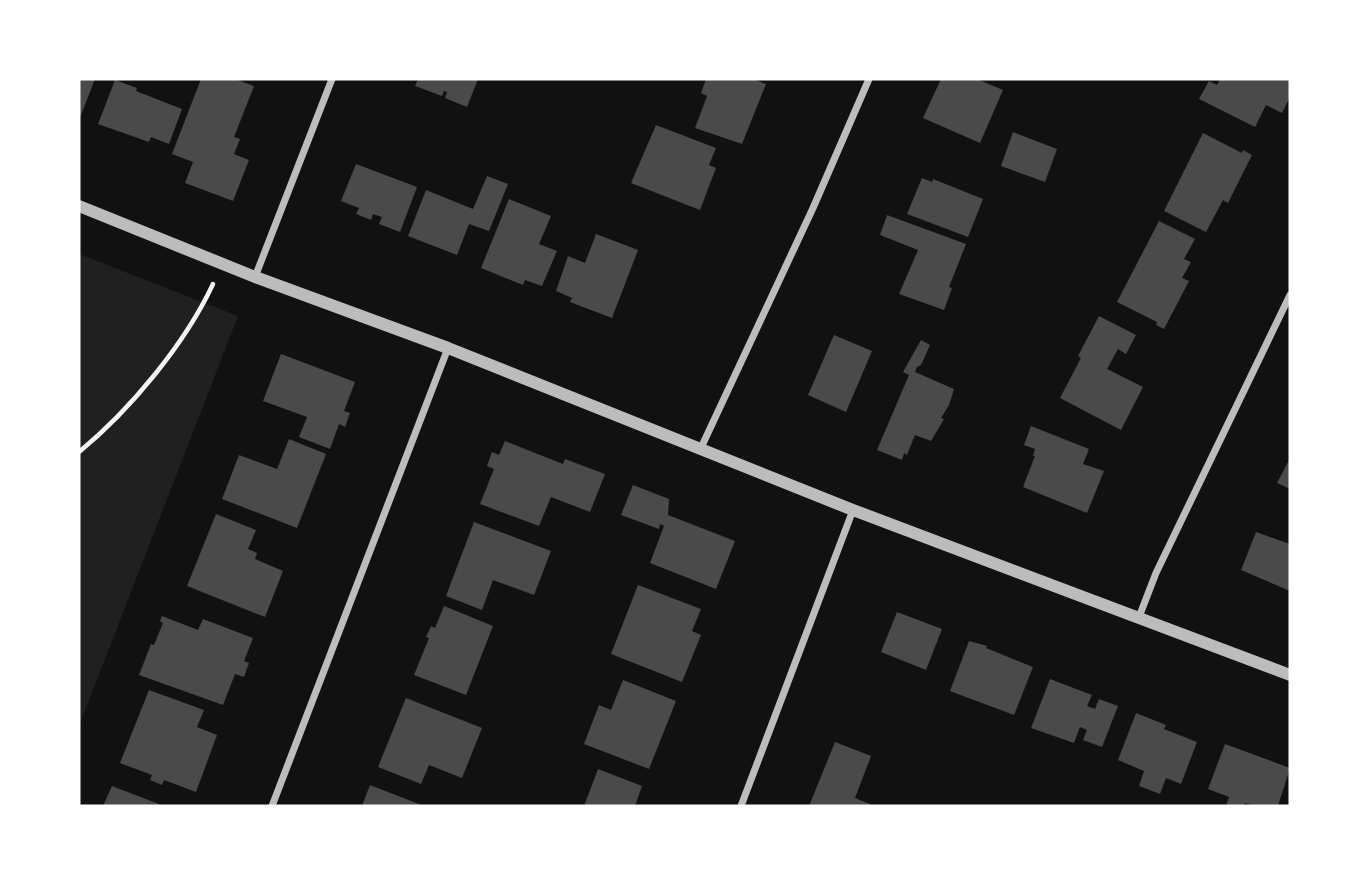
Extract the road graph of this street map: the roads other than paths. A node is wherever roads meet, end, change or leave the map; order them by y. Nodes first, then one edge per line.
1 (332, 79) edge
2 (869, 79) edge
3 (79, 206) edge
4 (255, 277) junction
5 (1290, 295) edge
6 (448, 348) junction
7 (700, 450) junction
8 (853, 510) junction
9 (1139, 617) junction
10 (1290, 675) edge
11 (272, 806) edge
12 (741, 806) edge

1 - 4 street
2 - 7 street
3 - 4 street
4 - 6 street
5 - 9 street
6 - 7 street
6 - 11 street
7 - 8 street
8 - 9 street
8 - 12 street
9 - 10 street

